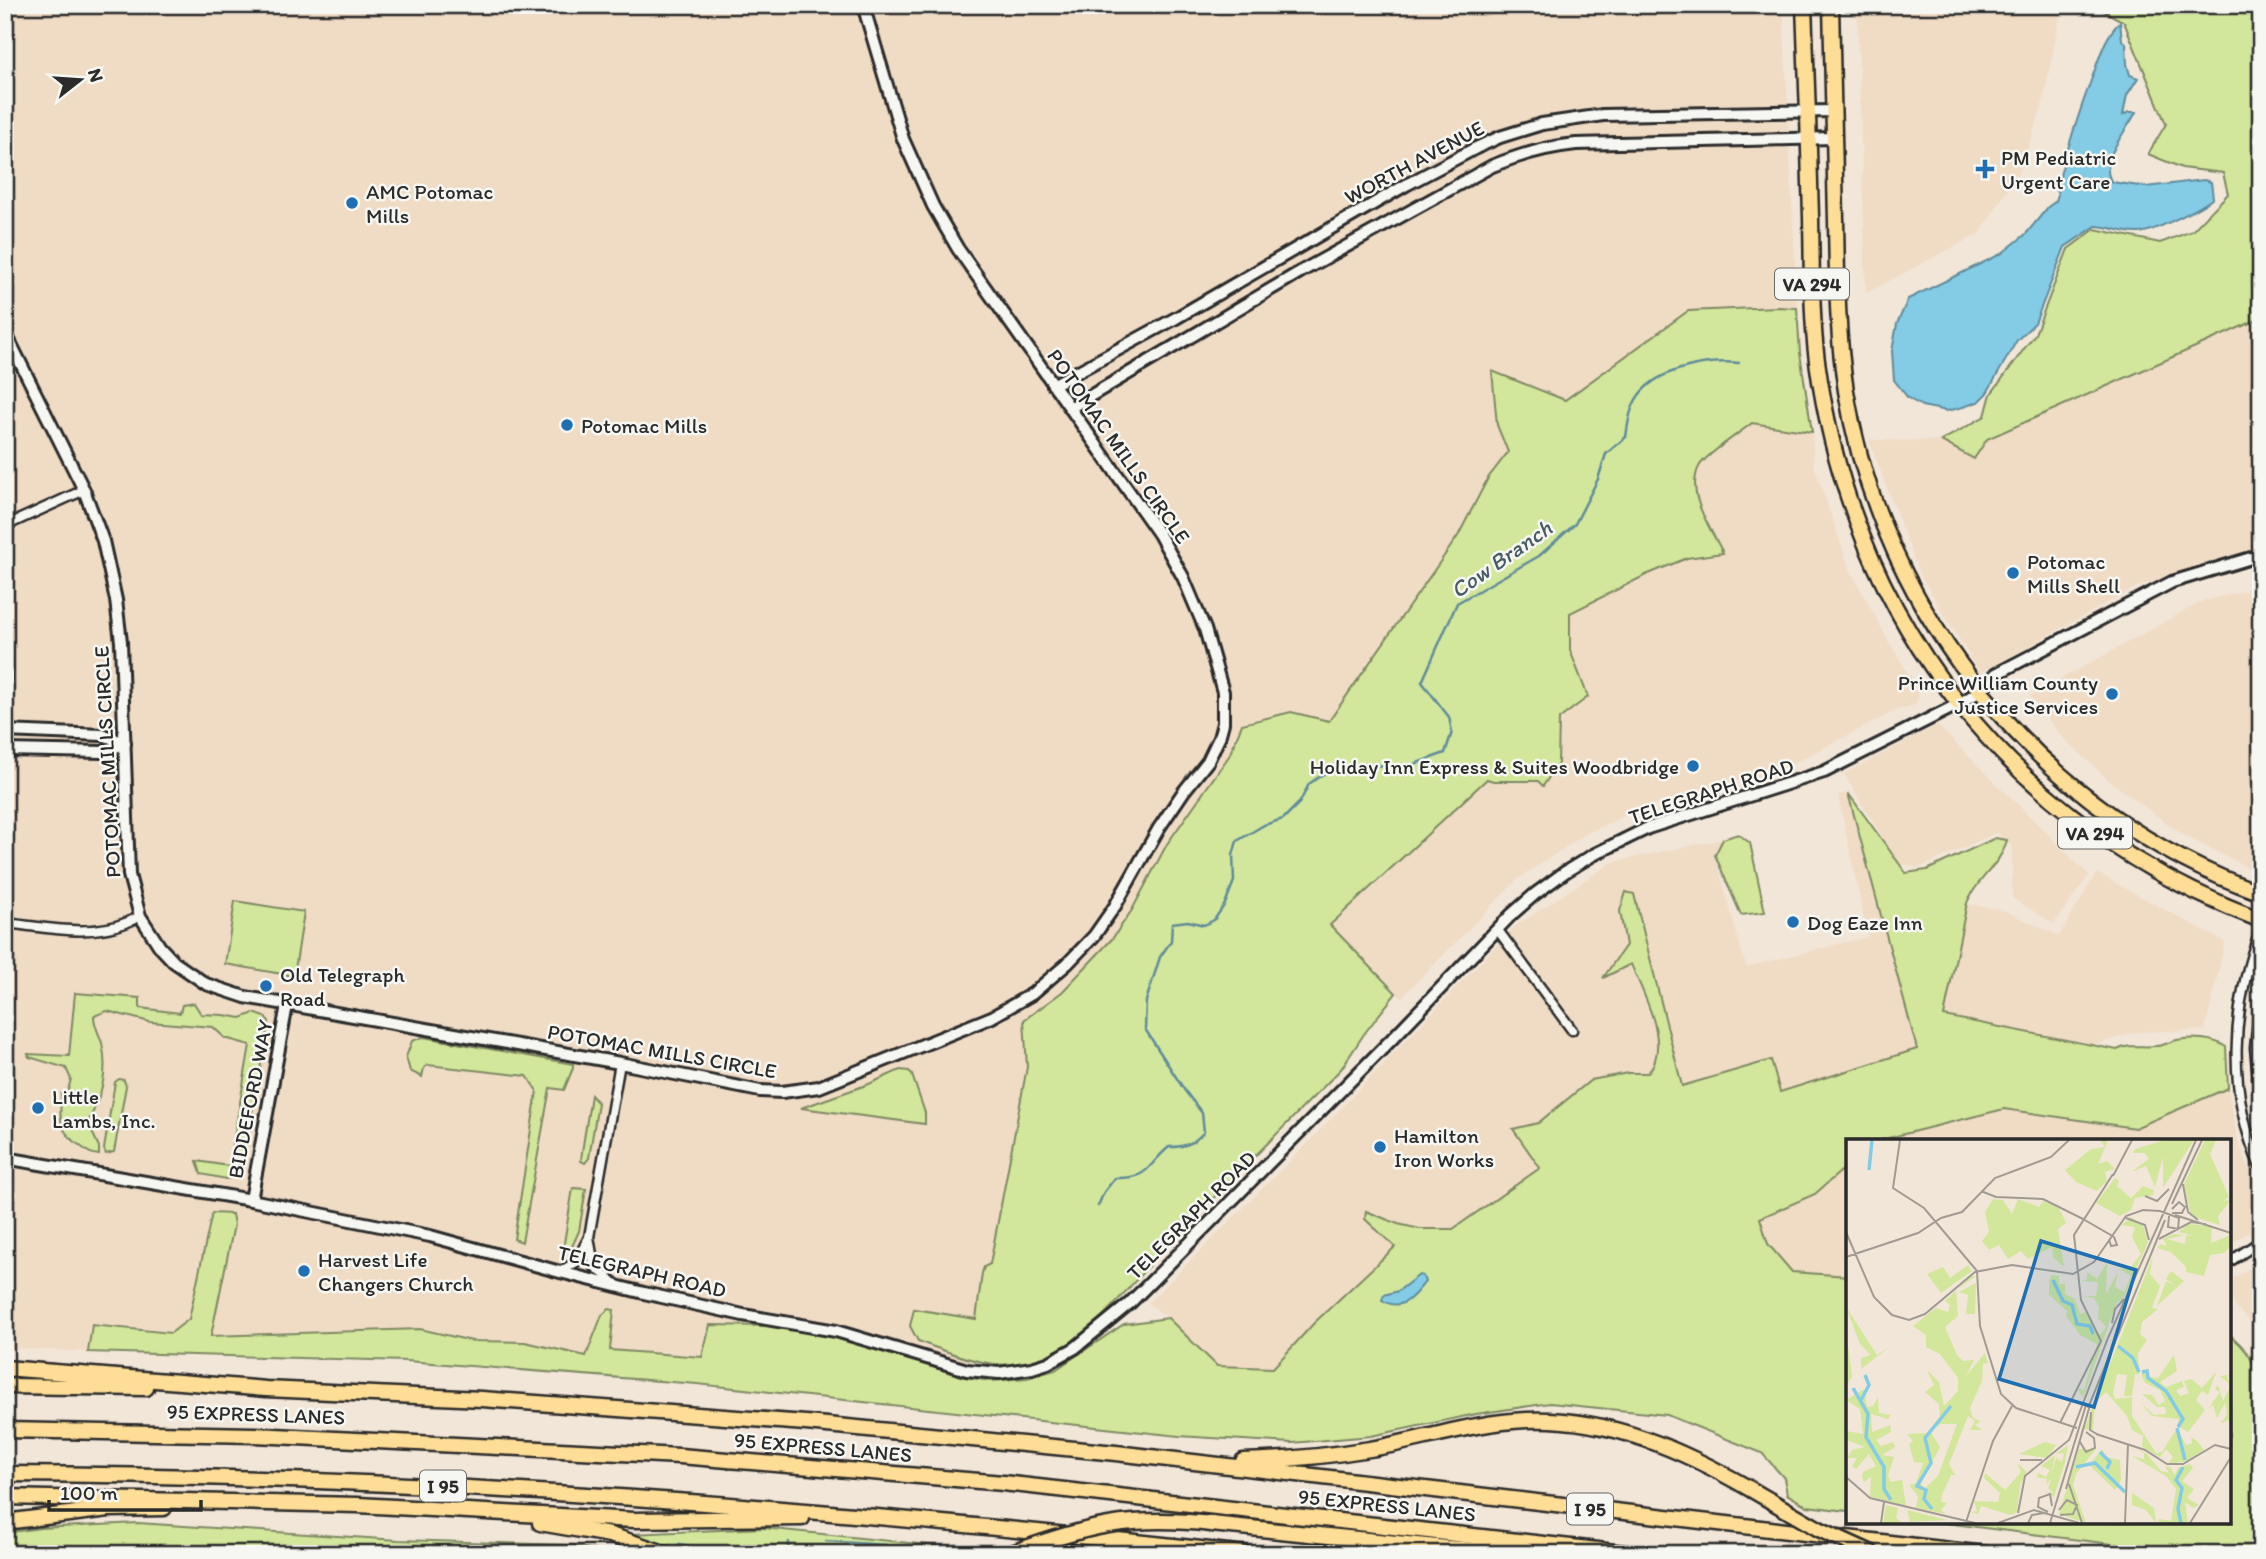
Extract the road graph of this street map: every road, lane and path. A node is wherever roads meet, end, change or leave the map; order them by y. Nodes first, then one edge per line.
1 (863, 5) edge
2 (1804, 5) edge
3 (1831, 5) edge
4 (1808, 111) junction
5 (1834, 111) junction
6 (1834, 138) junction
7 (1809, 139) junction
8 (6, 336) edge
9 (1053, 385) junction
10 (1070, 408) junction
11 (84, 491) junction
12 (5, 526) edge
13 (2261, 555) edge
14 (5, 661) edge
15 (5, 684) edge
16 (1980, 691) junction
17 (1959, 705) junction
18 (5, 731) edge
19 (125, 743) junction
20 (5, 750) edge
21 (2261, 893) edge
22 (140, 916) junction
23 (2261, 920) edge
24 (5, 923) edge
25 (2261, 928) edge
26 (1497, 929) junction
27 (2261, 993) edge
28 (287, 1005) junction
29 (1572, 1030) dead end
30 (620, 1063) junction
31 (2261, 1107) edge
32 (5, 1158) edge
33 (2261, 1169) edge
34 (250, 1200) junction
35 (589, 1237) junction
36 (2261, 1241) edge
37 (2231, 1261) edge
38 (560, 1272) junction
39 (620, 1287) junction
40 (5, 1368) edge
41 (5, 1386) edge
42 (266, 1389) junction
43 (5, 1430) edge
44 (1194, 1462) junction
45 (5, 1474) edge
46 (5, 1497) edge
47 (263, 1503) junction
48 (466, 1511) junction
49 (880, 1516) junction
50 (5, 1522) edge
51 (667, 1554) edge
52 (1009, 1554) edge
53 (1246, 1554) edge
54 (1536, 1554) edge
55 (1633, 1554) edge
56 (1874, 1554) edge
57 (1985, 1554) edge

1 - 9 street, POTOMAC MILLS CIRCLE
2 - 4 highway, VA 294
3 - 5 highway, VA 294
4 - 5 street, WORTH AVENUE
4 - 7 highway, VA 294
4 - 9 street, WORTH AVENUE
5 - 6 highway, VA 294
6 - 7 street, WORTH AVENUE
6 - 16 highway, VA 294
7 - 10 street, WORTH AVENUE
7 - 17 highway, VA 294
8 - 11 street, POTOMAC MILLS CIRCLE
9 - 10 street, POTOMAC MILLS CIRCLE
10 - 30 street, POTOMAC MILLS CIRCLE
11 - 12 street
11 - 19 street, POTOMAC MILLS CIRCLE
13 - 16 street, TELEGRAPH ROAD
14 - 15 street
16 - 17 street, TELEGRAPH ROAD
16 - 21 highway, VA 294
17 - 23 highway, VA 294
17 - 26 street, TELEGRAPH ROAD
18 - 19 street
19 - 20 street
19 - 22 street, POTOMAC MILLS CIRCLE
22 - 24 street
22 - 28 street, POTOMAC MILLS CIRCLE
25 - 33 street
26 - 29 street
26 - 39 street, TELEGRAPH ROAD
27 - 31 street
28 - 30 street, POTOMAC MILLS CIRCLE
28 - 34 street, BIDDEFORD WAY
30 - 35 street
32 - 34 street, TELEGRAPH ROAD
34 - 38 street, TELEGRAPH ROAD
35 - 38 street
35 - 39 street
36 - 37 street
38 - 39 street, TELEGRAPH ROAD
40 - 42 highway
41 - 42 highway, I 95
42 - 44 highway, I 95
43 - 55 highway, 95 EXPRESS LANES
44 - 56 highway, bridge
44 - 57 highway, I 95
45 - 49 highway, I 95
46 - 47 highway
47 - 48 highway
47 - 50 highway
48 - 49 highway
48 - 51 highway
49 - 53 highway, I 95
52 - 54 highway, bridge

